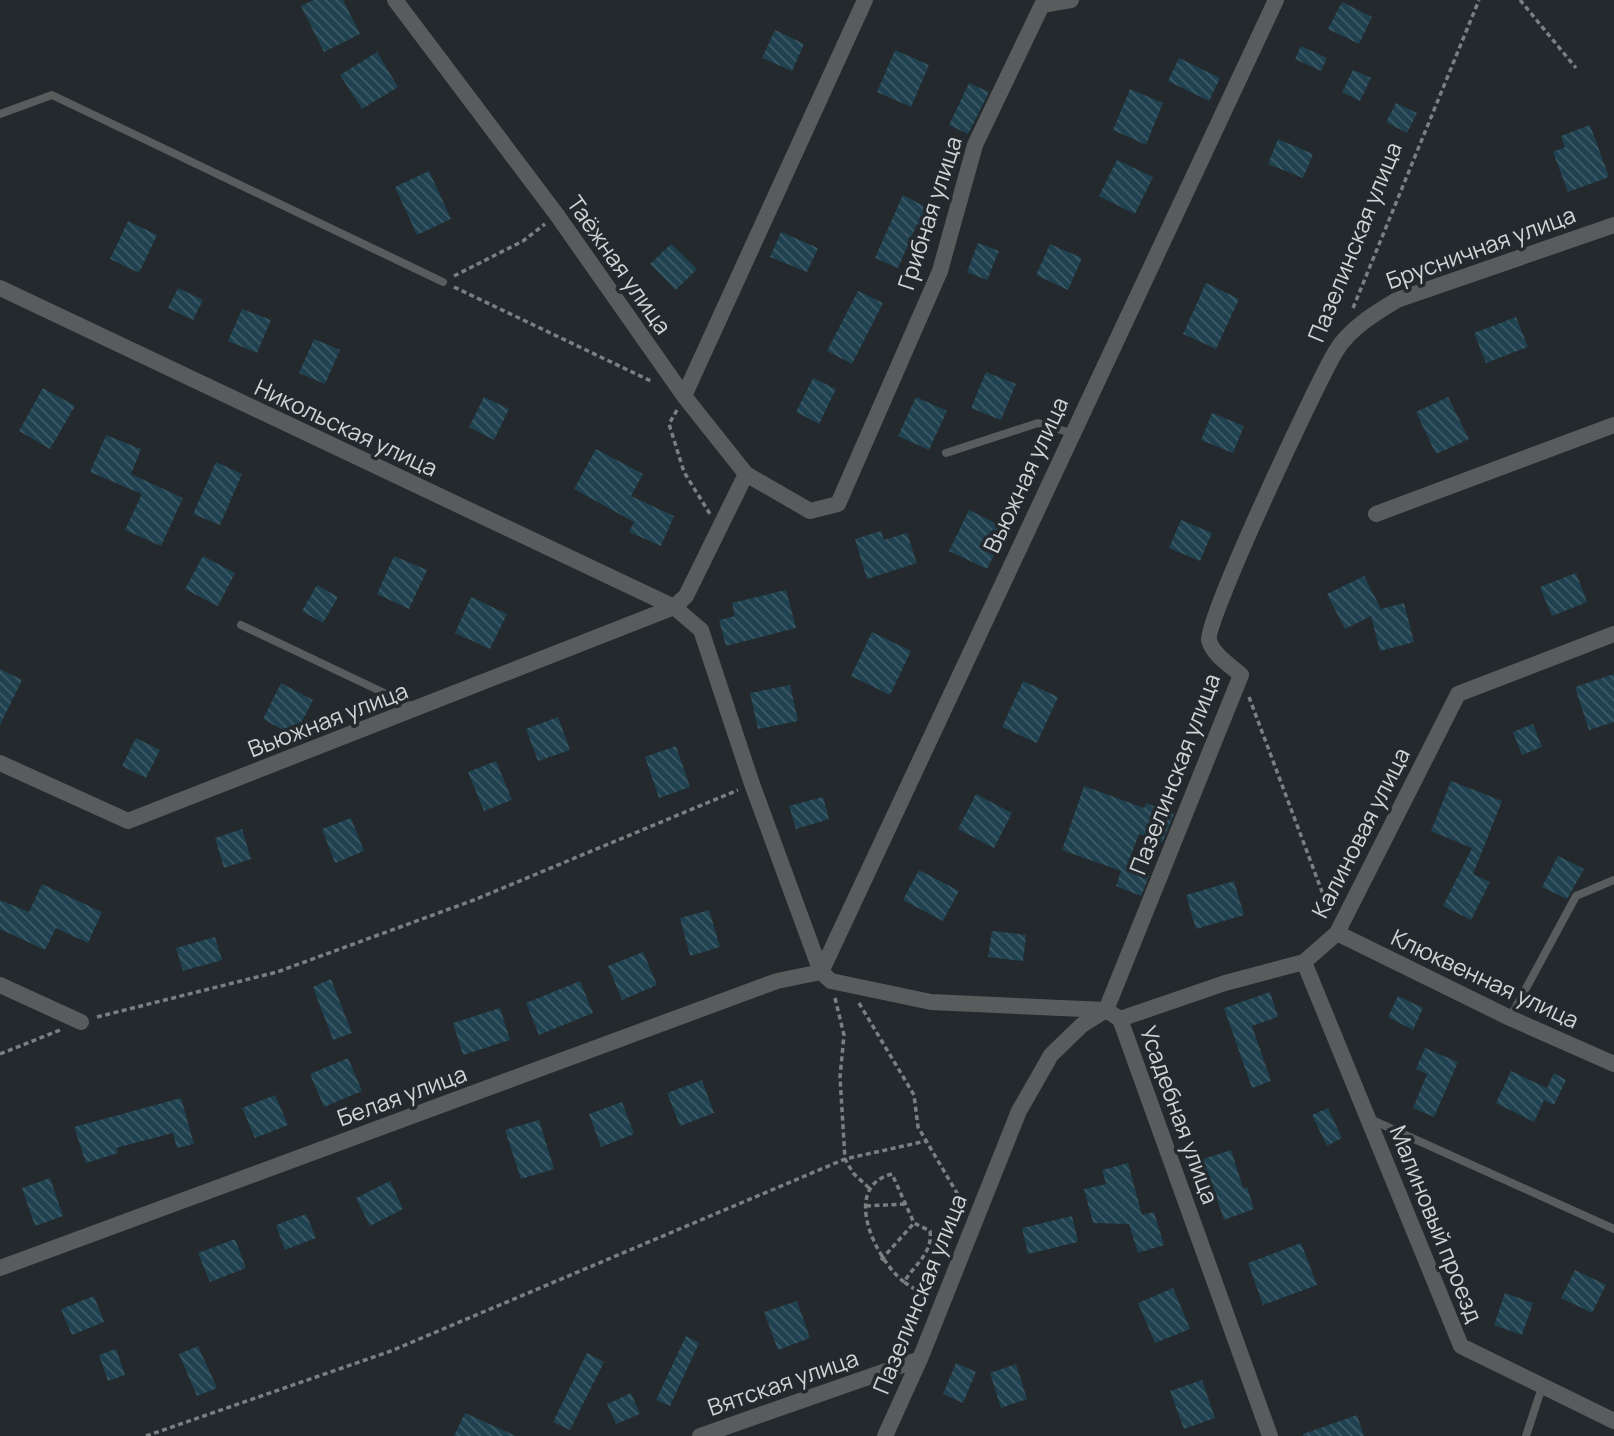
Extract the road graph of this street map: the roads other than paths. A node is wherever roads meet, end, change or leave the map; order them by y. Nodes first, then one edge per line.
1 (395, 0) edge
2 (865, 0) edge
3 (1071, 0) edge
4 (1276, 0) edge
5 (0, 114) edge
6 (1614, 225) edge
7 (443, 282) road end
8 (0, 288) edge
9 (1336, 349) joint
10 (684, 396) junction
11 (1614, 425) edge
12 (1072, 433) junction
13 (946, 453) dead end
14 (746, 474) junction
15 (838, 504) joint
16 (1376, 514) dead end
17 (674, 607) junction
18 (242, 625) dead end
19 (1614, 634) edge
20 (418, 709) junction
21 (0, 763) edge
22 (1614, 880) edge
23 (1337, 933) junction
24 (1304, 962) junction
25 (826, 976) junction
26 (0, 985) edge
27 (1106, 1010) junction
28 (1510, 1018) junction
29 (1120, 1019) junction
30 (81, 1021) road end
31 (1614, 1064) edge
32 (1370, 1119) junction
33 (1614, 1229) edge
34 (0, 1268) edge
35 (920, 1359) junction
36 (1542, 1387) junction
37 (1614, 1421) edge
38 (700, 1436) edge
39 (885, 1436) edge
40 (1270, 1436) edge
41 (1526, 1436) edge

1 - 10 street, Таёжная улица
2 - 10 street
3 - 15 street, Грибная улица
4 - 12 street, Вьюжная улица
5 - 7 lane
6 - 9 street, Брусничная улица
8 - 17 street, Никольская улица
9 - 27 street, Пазелинская улица
10 - 14 street, Таёжная улица
11 - 16 street
12 - 13 lane
12 - 25 street, Вьюжная улица
14 - 15 street, Таёжная улица
14 - 17 street
17 - 20 street, Вьюжная улица
17 - 25 street, Никольская улица
18 - 20 lane
19 - 23 street, Калиновая улица
20 - 21 street, Вьюжная улица
22 - 28 lane
23 - 24 street, Калиновая улица
23 - 28 street, Клюквенная улица
24 - 29 street, Калиновая улица
24 - 32 street, Малиновый проезд
25 - 27 street
25 - 34 street, Белая улица
26 - 30 street
27 - 29 street, Усадебная улица
27 - 35 street, Пазелинская улица
28 - 31 street, Клюквенная улица
29 - 40 street, Усадебная улица
32 - 33 lane
32 - 36 street, Малиновый проезд
35 - 38 street, Вятская улица
35 - 39 street, Пазелинская улица
36 - 37 street, Малиновый проезд
36 - 41 lane

